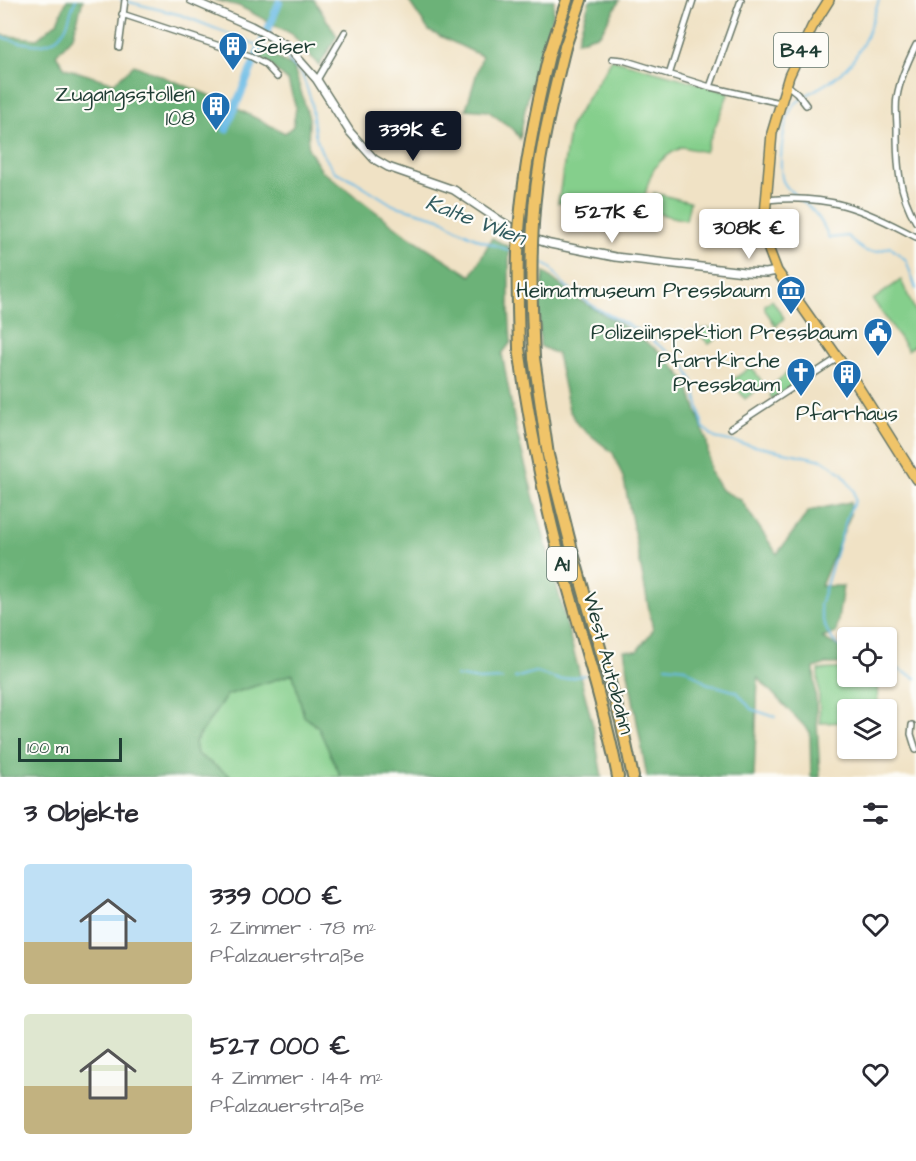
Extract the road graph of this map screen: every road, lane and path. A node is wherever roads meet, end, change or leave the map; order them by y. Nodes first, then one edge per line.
1 (125, 0) edge
2 (191, 0) edge
3 (567, 0) edge
4 (581, 0) edge
5 (693, 0) edge
6 (741, 0) edge
7 (829, 0) edge
8 (122, 12) junction
9 (345, 32) dead end
10 (916, 45) edge
11 (119, 47) dead end
12 (612, 59) dead end
13 (669, 75) junction
14 (277, 77) dead end
15 (317, 80) junction
16 (786, 84) junction
17 (710, 87) junction
18 (780, 104) junction
19 (806, 105) dead end
20 (766, 200) junction
21 (916, 222) edge
22 (916, 237) edge
23 (777, 271) junction
24 (838, 358) junction
25 (731, 428) dead end
26 (916, 478) edge
27 (912, 725) dead end
28 (916, 750) edge
29 (618, 777) edge
30 (633, 777) edge

1 - 8 street
2 - 15 street
3 - 29 highway, West Autobahn / A1, bridge
4 - 30 highway, West Autobahn / A1, bridge
5 - 13 street
6 - 17 street
7 - 16 main road, B44
8 - 11 street
8 - 14 street
9 - 15 street
10 - 21 street
12 - 13 street
13 - 17 street
15 - 23 street
16 - 18 main road, B44
16 - 19 street
17 - 18 street
18 - 20 main road, B44
20 - 22 street
20 - 23 main road, B44
23 - 24 main road, B44
24 - 25 street
24 - 26 main road, B44
27 - 28 street

